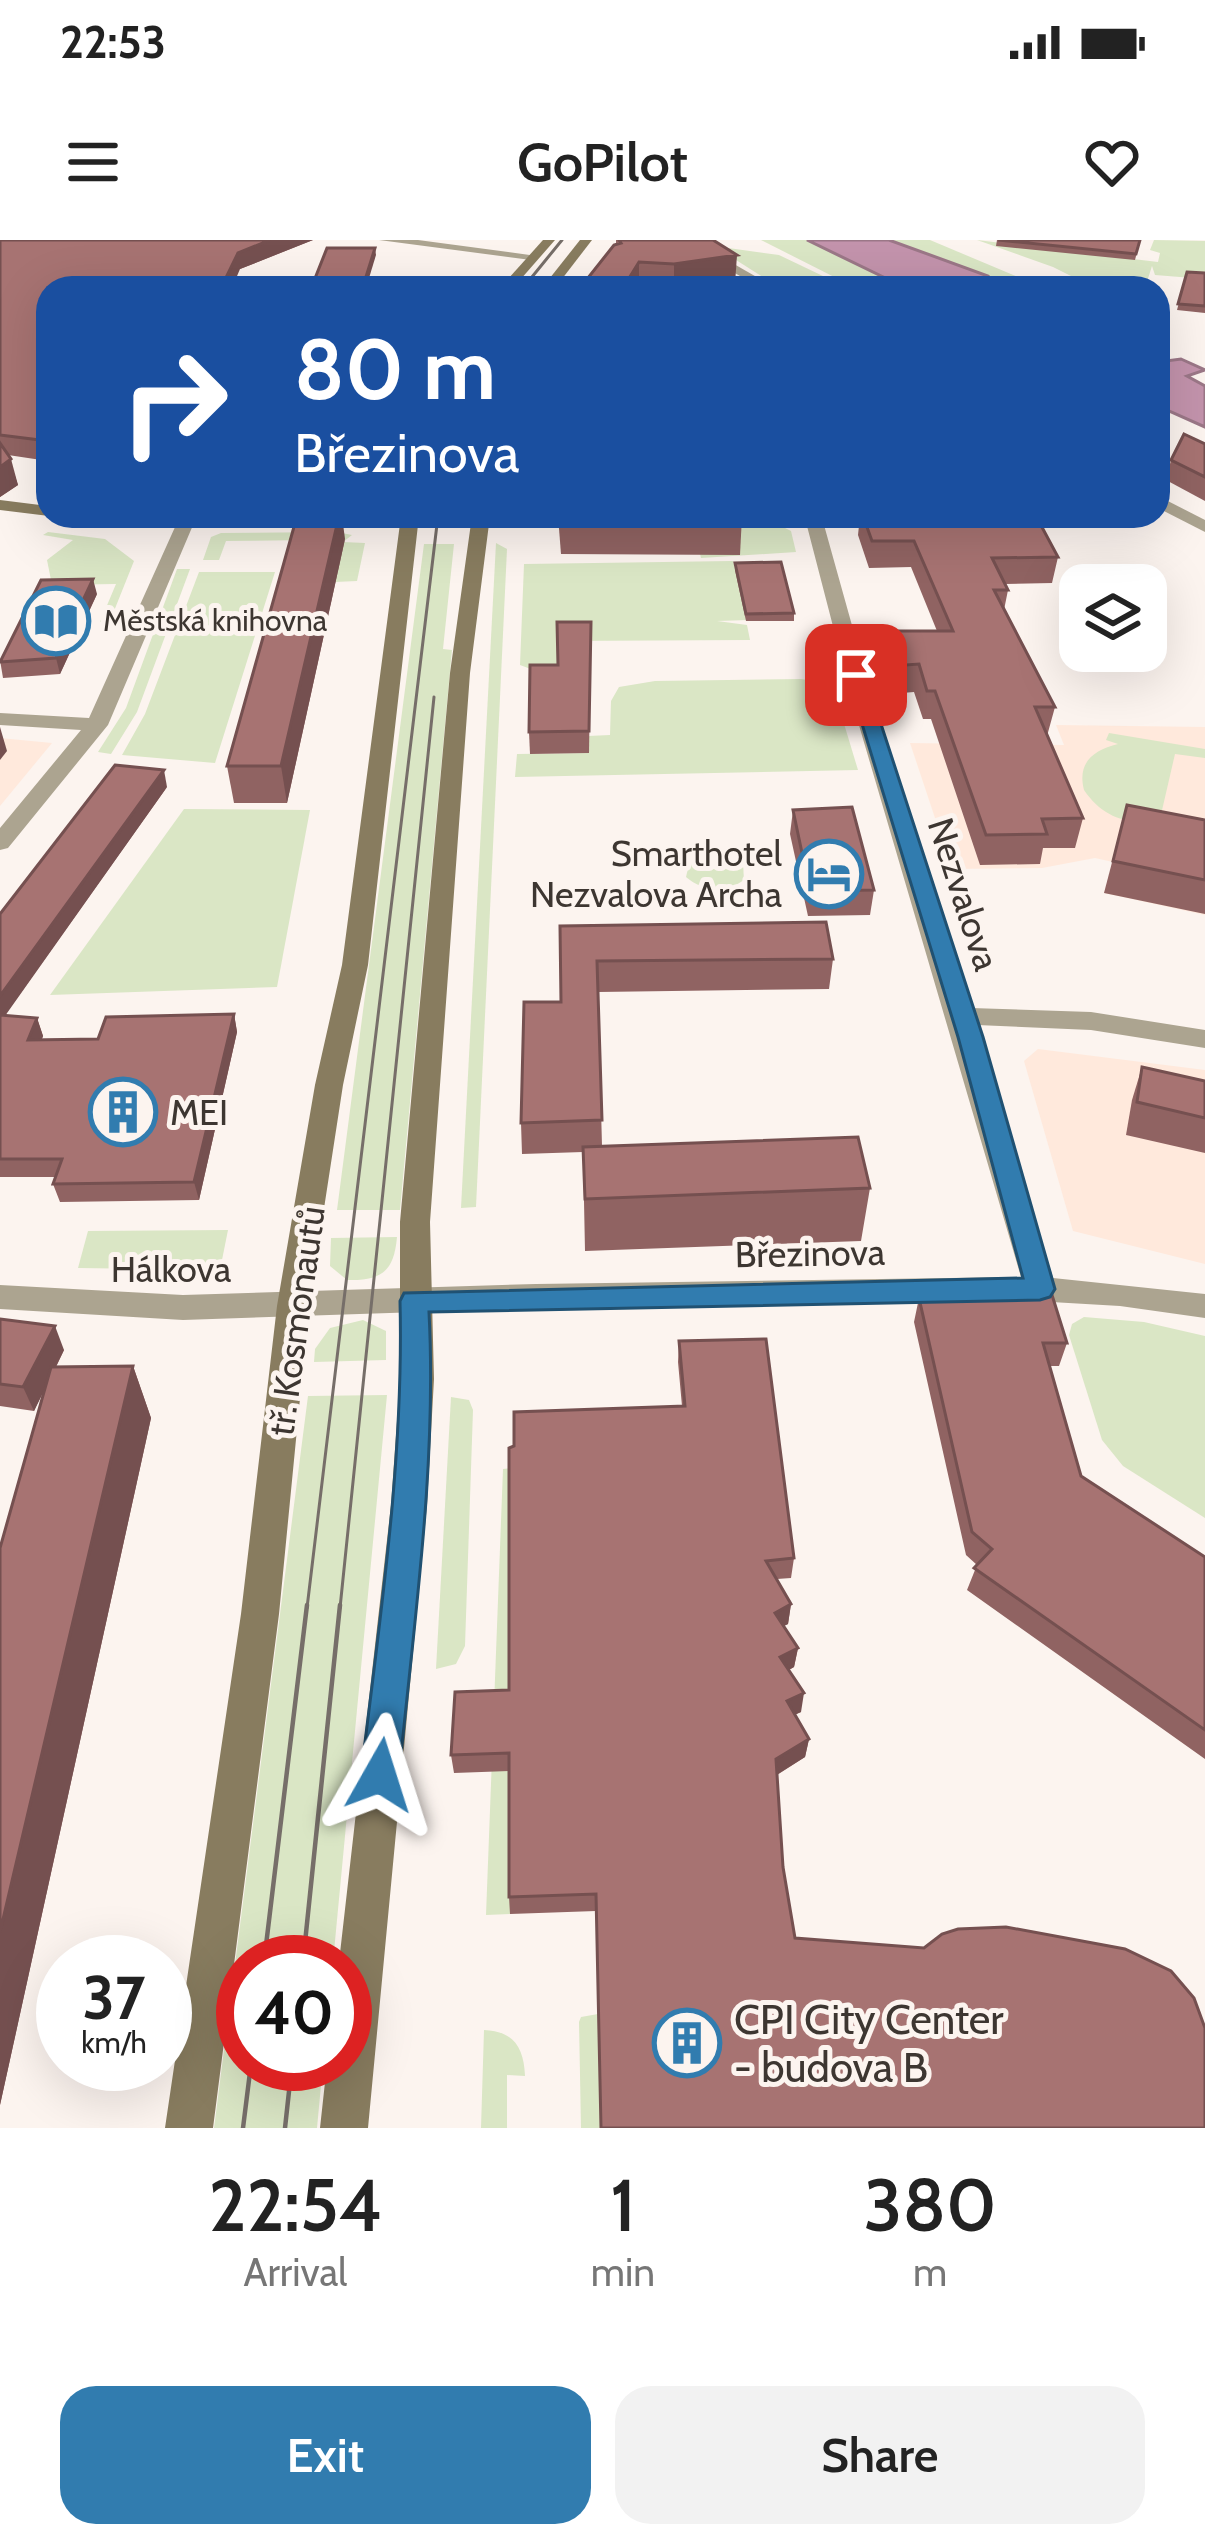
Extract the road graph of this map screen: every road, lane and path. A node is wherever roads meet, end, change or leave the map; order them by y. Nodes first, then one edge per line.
1 (385, 240) edge
2 (549, 240) edge
3 (586, 240) edge
4 (683, 240) edge
5 (531, 256) junction
6 (515, 276) edge
7 (558, 276) edge
8 (748, 276) edge
9 (0, 505) edge
10 (1170, 508) edge
11 (36, 510) edge
12 (1205, 527) edge
13 (184, 528) edge
14 (409, 528) edge
15 (480, 528) edge
16 (827, 528) edge
17 (0, 719) edge
18 (97, 725) junction
19 (0, 843) edge
20 (964, 1016) junction
21 (1205, 1039) edge
22 (1040, 1289) junction
23 (0, 1297) edge
24 (414, 1301) junction
25 (293, 1306) junction
26 (1205, 1306) edge
27 (189, 2128) edge
28 (344, 2128) edge

1 - 5 street
2 - 5 street
3 - 7 street
4 - 8 street
5 - 6 street
9 - 11 street
10 - 12 street
13 - 18 street
14 - 25 street, tř. Kosmonautů
15 - 24 street
16 - 20 street, Nezvalova
17 - 18 street
18 - 19 street
20 - 21 street
20 - 22 street, Nezvalova
22 - 24 street, Březinova
22 - 26 street, Březinova
23 - 25 street, Hálkova
24 - 25 street, Hálkova
24 - 28 street
25 - 27 street, tř. Kosmonautů

